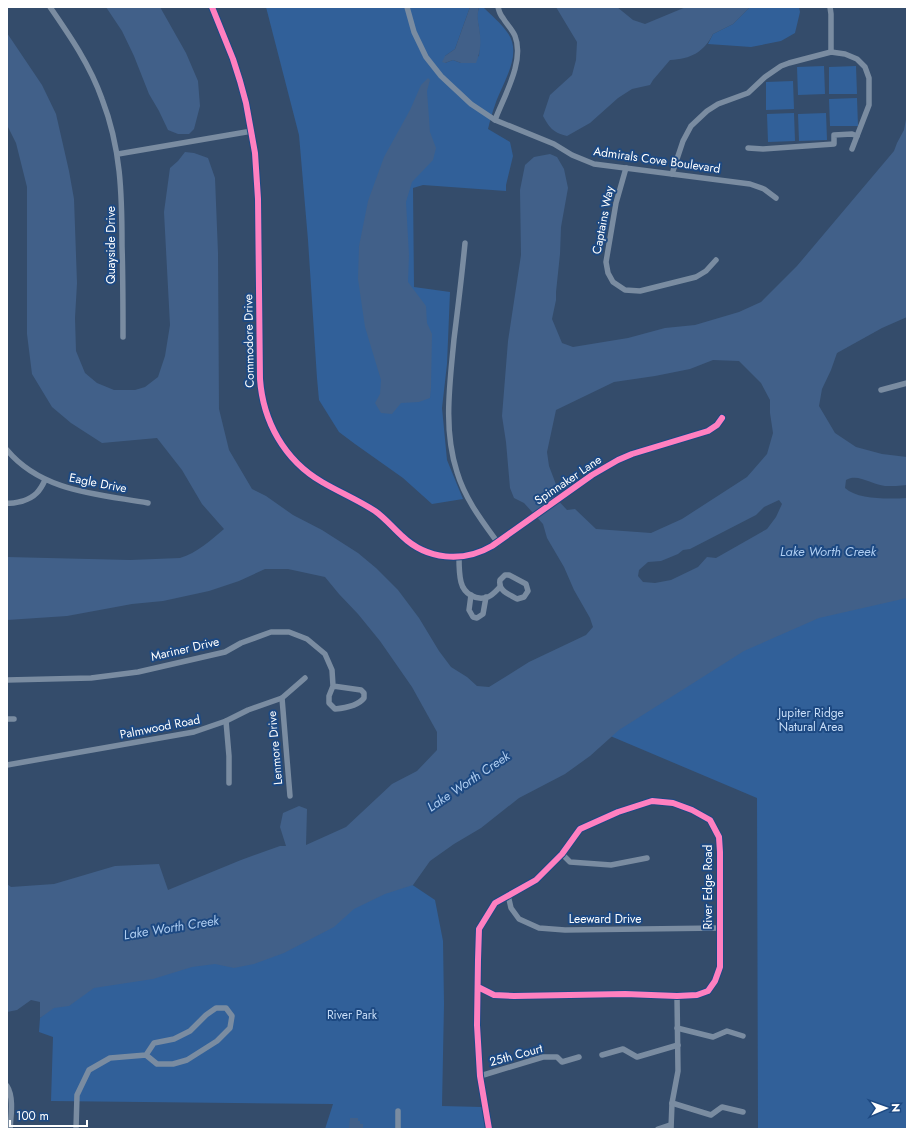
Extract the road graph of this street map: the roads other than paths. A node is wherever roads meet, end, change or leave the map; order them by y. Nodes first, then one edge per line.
1 (50, 7) edge
2 (212, 7) edge
3 (407, 7) edge
4 (498, 7) edge
5 (830, 7) edge
6 (831, 52) junction
7 (495, 120) junction
8 (252, 130) junction
9 (857, 136) junction
10 (748, 148) dead end
11 (852, 149) dead end
12 (118, 154) junction
13 (626, 168) junction
14 (672, 174) junction
15 (776, 198) dead end
16 (465, 242) dead end
17 (716, 260) dead end
18 (123, 337) dead end
19 (907, 383) edge
20 (881, 390) dead end
21 (722, 418) dead end
22 (7, 450) edge
23 (45, 480) junction
24 (7, 503) edge
25 (148, 503) dead end
26 (498, 543) junction
27 (459, 557) junction
28 (500, 587) junction
29 (471, 596) junction
30 (486, 597) junction
31 (304, 678) dead end
32 (7, 680) edge
33 (333, 686) junction
34 (282, 698) junction
35 (7, 719) edge
36 (14, 719) dead end
37 (226, 721) junction
38 (7, 765) edge
39 (229, 783) dead end
40 (290, 796) dead end
41 (562, 854) junction
42 (647, 858) dead end
43 (508, 895) junction
44 (719, 928) junction
45 (478, 987) junction
46 (677, 996) junction
47 (677, 1028) junction
48 (743, 1036) dead end
49 (678, 1045) junction
50 (146, 1055) junction
51 (602, 1055) dead end
52 (579, 1057) dead end
53 (480, 1076) junction
54 (7, 1086) edge
55 (672, 1103) junction
56 (398, 1111) dead end
57 (743, 1112) dead end
58 (671, 1127) edge
59 (10, 1129) edge
60 (76, 1129) edge
61 (398, 1129) edge
62 (489, 1129) edge
63 (658, 1129) edge

1 - 12 street, Quayside Drive
2 - 8 street, Commodore Drive
3 - 7 street, Admirals Cove Boulevard
4 - 7 street
5 - 6 street
6 - 9 street
6 - 14 street
7 - 13 street, Admirals Cove Boulevard
8 - 12 street
8 - 27 street, Commodore Drive
9 - 10 street
9 - 11 street
12 - 18 street, Quayside Drive
13 - 14 street, Admirals Cove Boulevard
13 - 17 street, Captains Way
14 - 15 street, Admirals Cove Boulevard
16 - 26 street
19 - 20 street
21 - 26 street, Spinnaker Lane
22 - 23 street, Eagle Drive
23 - 24 street
23 - 25 street, Eagle Drive
26 - 27 street, Commodore Drive
27 - 29 street
28 - 28 street
28 - 30 street
29 - 30 street
29 - 30 street
31 - 34 street, Palmwood Road
32 - 33 street, Mariner Drive
33 - 33 street, Mariner Drive
34 - 37 street, Palmwood Road
34 - 40 street, Lenmore Drive
35 - 36 street
37 - 38 street, Palmwood Road
37 - 39 street
41 - 42 street
41 - 43 street, River Edge Road
41 - 44 street, River Edge Road
43 - 44 street, Leeward Drive
43 - 45 street, River Edge Road
44 - 46 street, River Edge Road
45 - 46 street, River Edge Road
45 - 53 street, River Edge Road
46 - 47 street
47 - 48 street
47 - 49 street
49 - 51 street
49 - 55 street
50 - 50 street
50 - 60 street
52 - 53 street, 25th Court
53 - 62 street, River Edge Road
54 - 59 street
55 - 57 street
55 - 58 street
56 - 61 street
58 - 63 street

